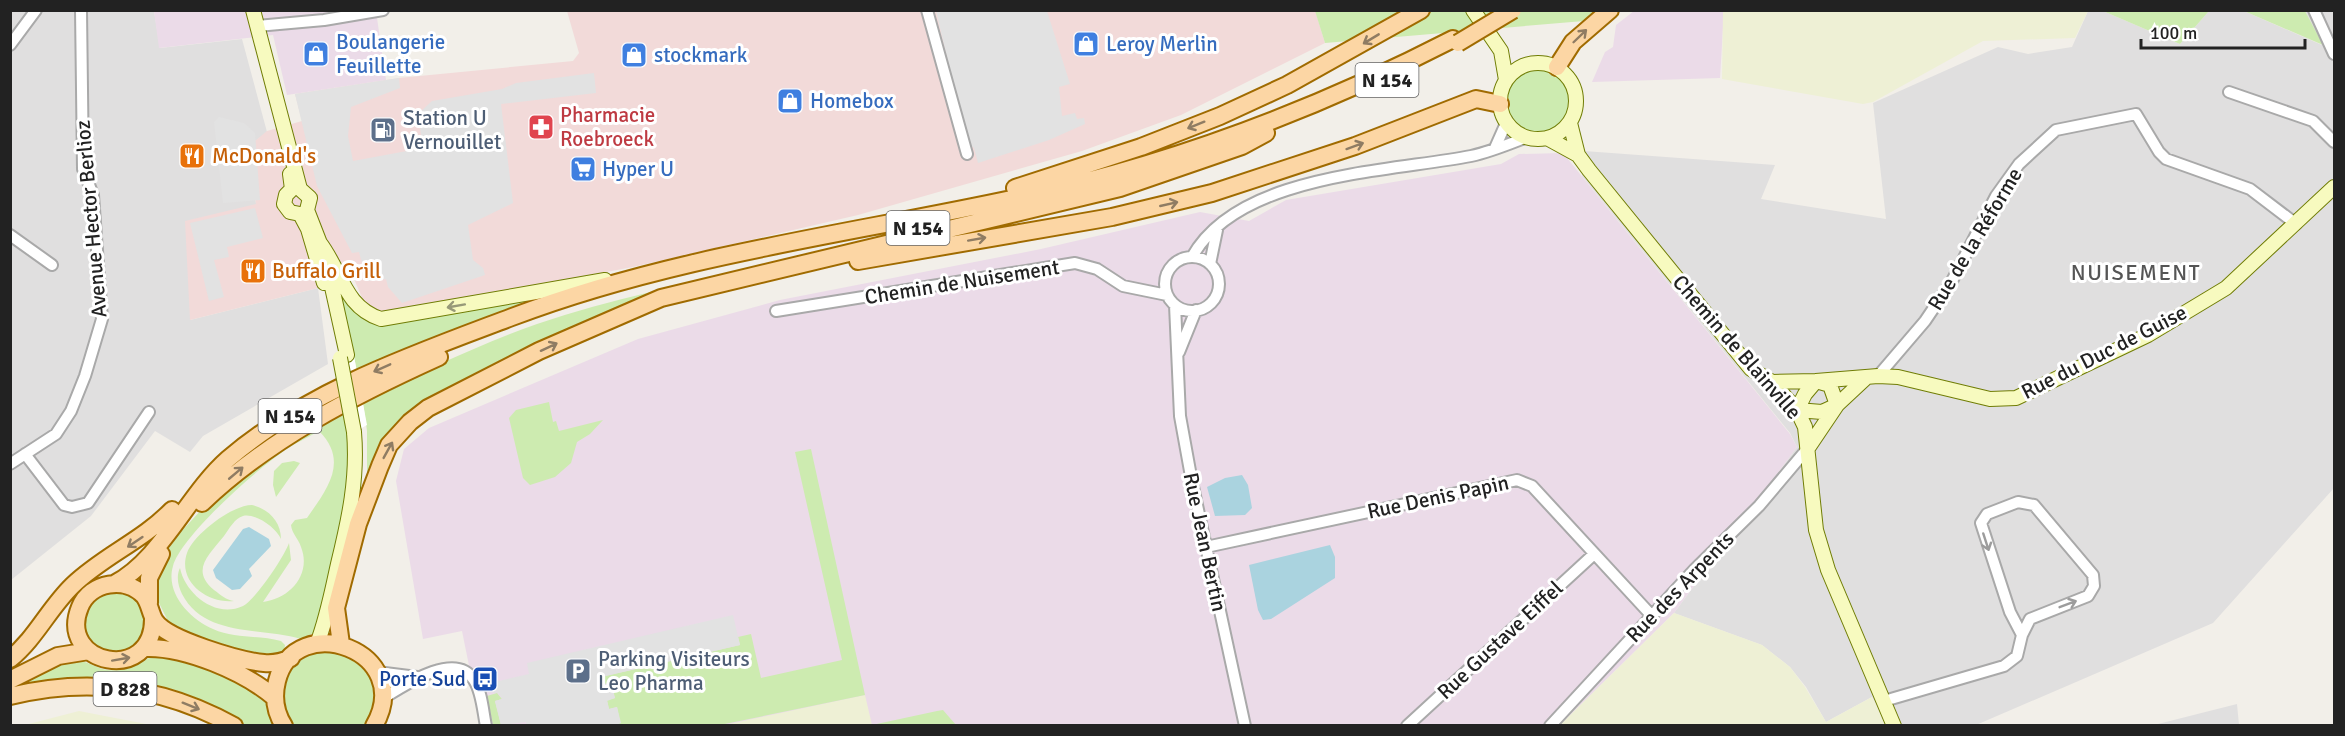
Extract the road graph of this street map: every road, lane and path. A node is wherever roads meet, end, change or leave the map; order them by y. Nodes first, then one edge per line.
1 (36, 10) edge
2 (81, 10) edge
3 (253, 10) edge
4 (383, 10) edge
5 (927, 10) edge
6 (1473, 10) edge
7 (1503, 10) edge
8 (1513, 10) edge
9 (1610, 10) edge
10 (2314, 10) edge
11 (1416, 12) edge
12 (257, 26) junction
13 (1456, 41) junction
14 (10, 45) edge
15 (1501, 51) junction
16 (2334, 54) edge
17 (1530, 63) junction
18 (1557, 68) junction
19 (1506, 80) junction
20 (2229, 92) dead end
21 (1500, 104) junction
22 (1507, 121) junction
23 (1569, 123) junction
24 (1277, 127) junction
25 (1527, 137) junction
26 (1547, 138) junction
27 (2334, 142) edge
28 (1495, 148) junction
29 (967, 154) dead end
30 (1578, 155) junction
31 (2334, 187) edge
32 (296, 189) junction
33 (303, 212) junction
34 (892, 222) junction
35 (2296, 224) junction
36 (1218, 227) junction
37 (10, 235) edge
38 (320, 243) junction
39 (1192, 257) junction
40 (1210, 264) junction
41 (52, 265) dead end
42 (654, 272) junction
43 (1165, 279) junction
44 (1143, 288) junction
45 (1167, 295) junction
46 (1175, 305) junction
47 (1196, 310) junction
48 (776, 311) dead end
49 (612, 318) junction
50 (344, 356) junction
51 (1177, 357) junction
52 (1873, 377) junction
53 (1816, 381) junction
54 (1772, 382) junction
55 (1837, 405) junction
56 (1797, 410) junction
57 (149, 412) dead end
58 (357, 430) junction
59 (1808, 448) junction
60 (25, 454) junction
61 (226, 461) junction
62 (10, 464) edge
63 (358, 524) junction
64 (1206, 547) junction
65 (1593, 555) junction
66 (114, 584) junction
67 (151, 611) junction
68 (1652, 616) junction
69 (76, 621) junction
70 (2022, 635) junction
71 (317, 644) junction
72 (341, 644) junction
73 (144, 648) junction
74 (89, 651) junction
75 (291, 658) junction
76 (10, 659) edge
77 (10, 670) edge
78 (377, 672) junction
79 (417, 677) junction
80 (10, 680) edge
81 (10, 696) edge
82 (275, 698) junction
83 (382, 699) junction
84 (1884, 701) junction
85 (374, 725) edge
86 (234, 726) edge
87 (284, 726) edge
88 (486, 726) edge
89 (1245, 726) edge
90 (1407, 726) edge
91 (1550, 726) edge
92 (1894, 726) edge

1 - 14 street
2 - 60 street, Avenue Hector Berlioz
3 - 12 street
4 - 12 street
5 - 29 street
6 - 15 street
7 - 13 main road, N 154
8 - 13 main road, N 154, bridge
18 -> 9 main road
10 - 16 street
11 -> 34 main road
12 - 32 street
13 - 24 main road, N 154
13 - 34 main road, N 154
15 - 17 street
15 - 19 street
17 - 18 street
17 - 19 street
18 - 23 street
19 - 21 street
20 - 27 street
21 - 22 street
49 -> 21 main road
22 - 25 street
22 - 28 street
23 - 26 street
23 - 30 street, Chemin de Blainville
24 - 49 main road
67 -> 24 main road, N 154
25 - 26 street
25 - 28 street
26 - 30 street, Chemin de Blainville
28 - 36 street
30 - 54 street, Chemin de Blainville
31 - 35 street, Rue du Duc de Guise
32 - 33 street
32 - 33 street
33 - 38 street
33 - 50 street
34 - 42 main road, N 154
35 - 52 street, Rue du Duc de Guise
35 - 52 street, Rue de la Réforme
36 - 39 street
36 - 40 street
37 - 41 street
42 -> 38 street
38 - 50 street
39 - 40 street
39 - 43 street
40 - 47 street
42 -> 61 main road, N 154
43 - 44 street
43 - 45 street
44 - 45 street, Chemin de Nuisement
44 - 48 street, Chemin de Nuisement
45 - 46 street
46 - 47 street
46 - 51 street, Rue Jean Bertin
47 - 51 street, Rue Jean Bertin
63 -> 49 main road
50 - 58 street
51 - 64 street, Rue Jean Bertin
52 - 53 street, Rue du Duc de Guise
52 - 55 street
53 - 54 street, Rue du Duc de Guise
53 - 55 street
53 - 56 street
54 - 56 street, Chemin de Blainville
55 - 56 street
55 - 59 street
56 - 59 street, Chemin de Blainville
57 - 60 street
58 - 63 street
58 - 71 street
59 - 68 street, Rue des Arpents
59 - 84 street, Chemin de Blainville
60 - 62 street, Avenue Hector Berlioz
61 - 66 main road, N 154
61 -> 76 main road, N 154
63 - 72 main road
64 - 65 street, Rue Denis Papin
64 - 89 street, Rue Jean Bertin
65 - 68 street, Rue Denis Papin
65 - 90 street, Rue Gustave Eiffel
66 - 67 main road
66 - 69 main road, N 154
67 - 73 main road, N 154
67 - 75 main road
68 - 91 street, Rue des Arpents
69 - 74 main road
69 - 77 main road
70 -> 70 street
70 - 84 street
71 - 72 main road
71 - 75 main road
72 - 78 main road
74 -> 73 main road
73 - 82 main road
74 - 80 main road, D 828
75 - 82 main road
78 - 79 street
78 - 83 main road
79 - 83 street
79 - 88 street
81 -> 86 main road, D 828
82 - 87 main road
83 - 85 main road
84 - 92 street, Chemin de Blainville

